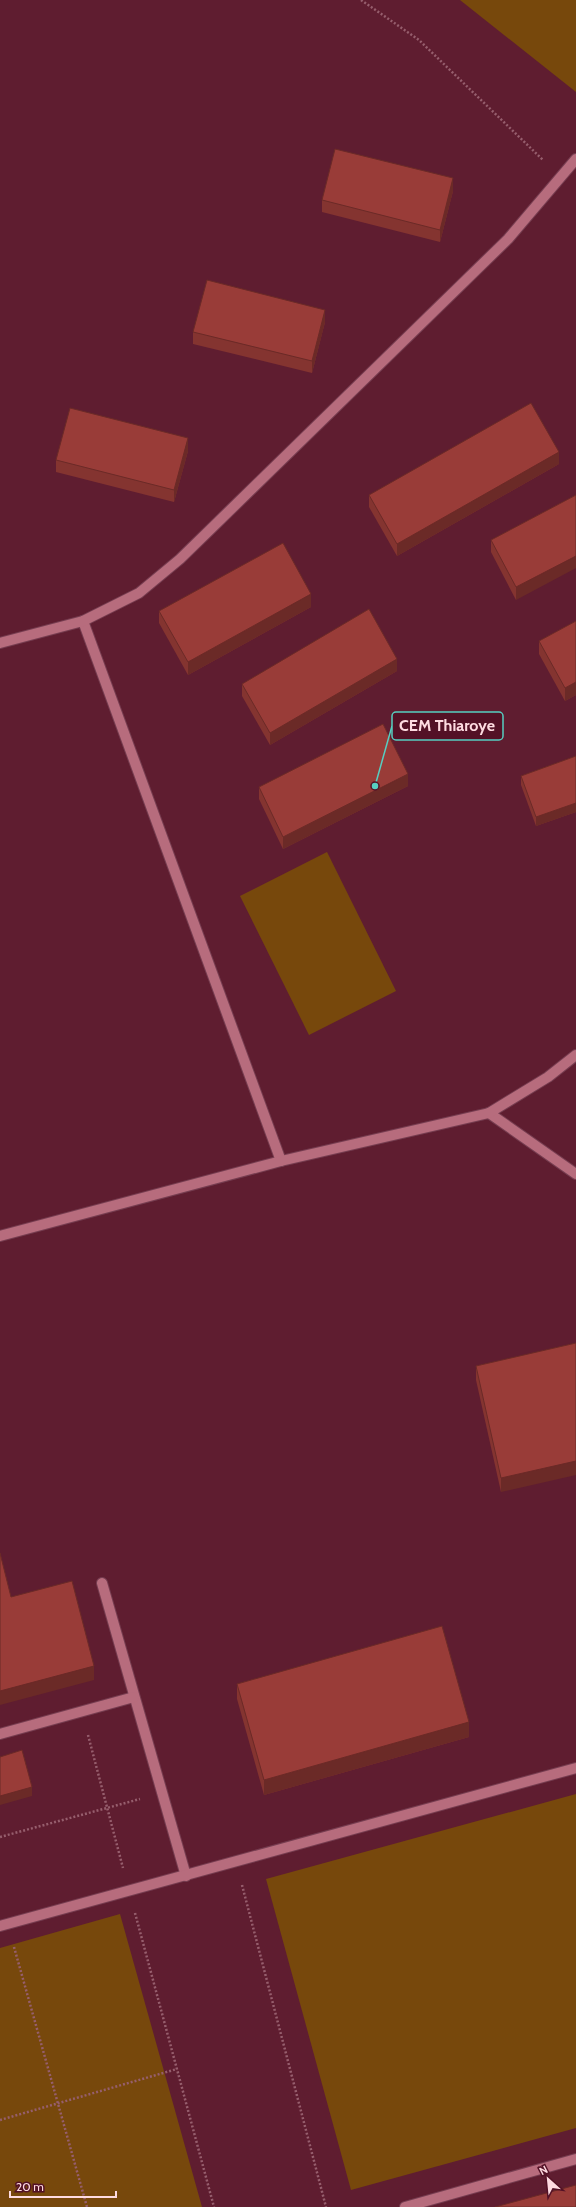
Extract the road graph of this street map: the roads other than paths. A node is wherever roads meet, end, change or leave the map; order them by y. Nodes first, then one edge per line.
1 (576, 159) edge
2 (83, 621) junction
3 (0, 643) edge
4 (576, 1056) edge
5 (489, 1114) junction
6 (281, 1161) junction
7 (576, 1174) edge
8 (0, 1236) edge
9 (102, 1583) dead end
10 (134, 1697) junction
11 (0, 1734) edge
12 (576, 1768) edge
13 (186, 1876) junction
14 (4, 1925) edge
15 (576, 2159) edge
16 (405, 2207) edge

1 - 2 street
2 - 3 street
2 - 6 street
4 - 5 street
5 - 6 street
5 - 7 street
6 - 8 street
9 - 10 street
10 - 11 street
10 - 13 street
12 - 13 street
13 - 14 street
15 - 16 street

